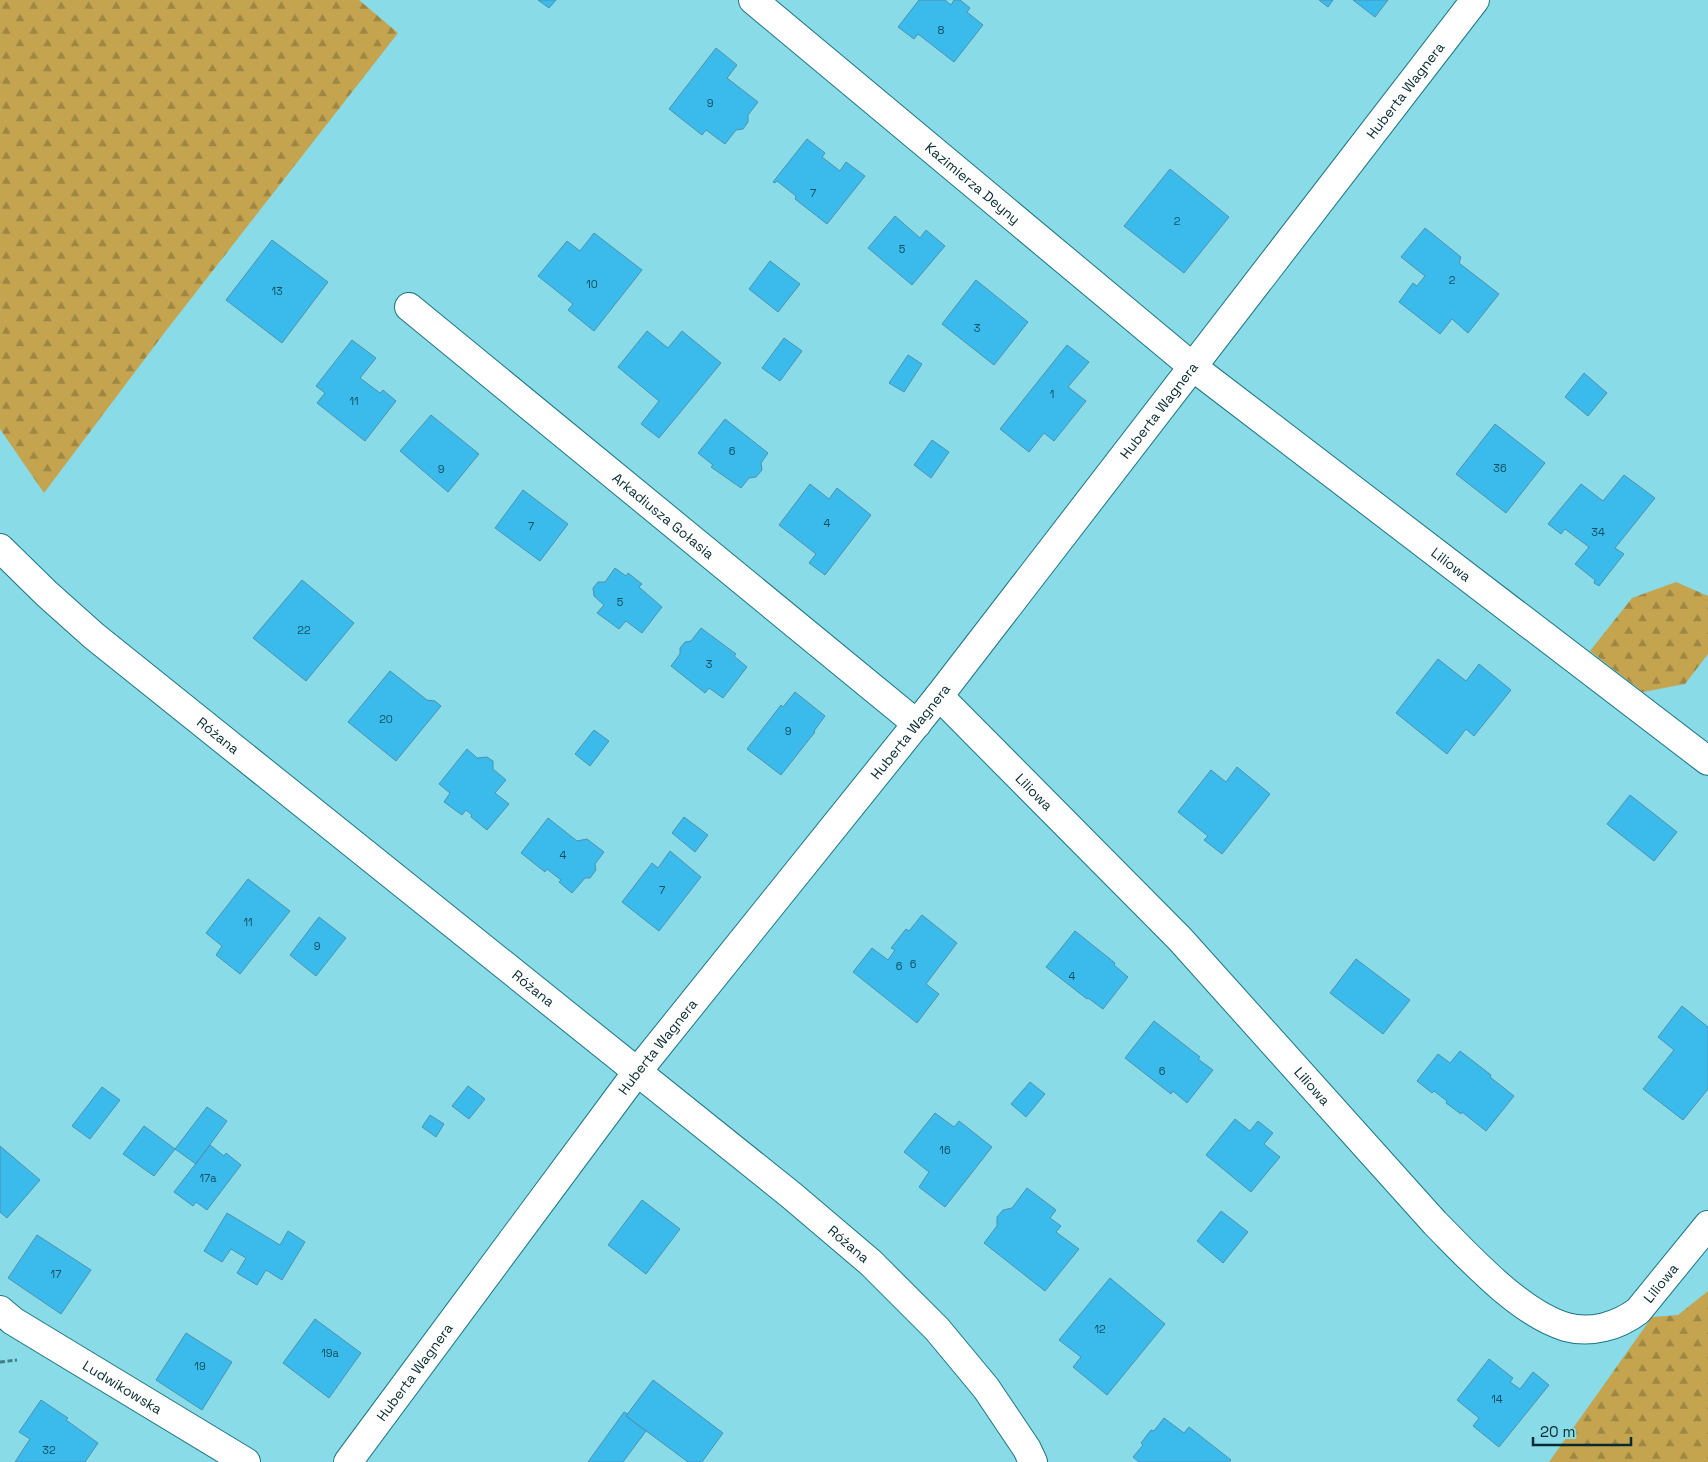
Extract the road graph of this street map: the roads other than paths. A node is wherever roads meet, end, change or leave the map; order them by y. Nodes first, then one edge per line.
1 (753, 0) edge
2 (1475, 0) edge
3 (409, 307) dead end
4 (1193, 367) junction
5 (0, 548) edge
6 (939, 696) junction
7 (917, 724) junction
8 (1708, 761) edge
9 (637, 1072) junction
10 (1708, 1225) edge
11 (4, 1323) edge
12 (246, 1462) edge
13 (348, 1462) edge
14 (1033, 1462) edge

1 - 4 street, Kazimierza Deyny
2 - 4 street, Huberta Wagnera
3 - 7 street, Arkadiusza Gołasia
4 - 6 street, Huberta Wagnera
4 - 8 street, Liliowa
5 - 9 street, Różana
6 - 7 street, Huberta Wagnera
6 - 10 street, Liliowa
7 - 9 street, Huberta Wagnera
9 - 13 street, Huberta Wagnera
9 - 14 street, Różana
11 - 12 street, Ludwikowska

